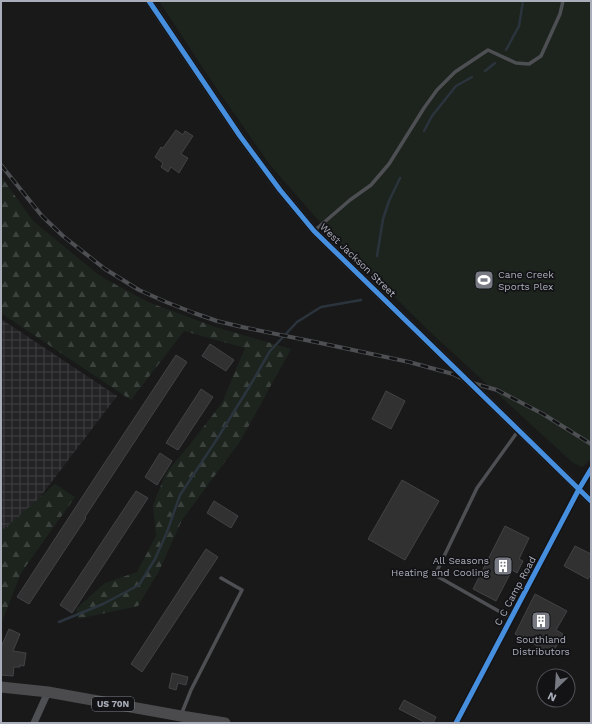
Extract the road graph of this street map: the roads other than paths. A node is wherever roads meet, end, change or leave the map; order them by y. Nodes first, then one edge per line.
1 (149, 1) edge
2 (563, 1) edge
3 (314, 231) junction
4 (518, 430) junction
5 (591, 469) edge
6 (579, 489) junction
7 (591, 501) edge
8 (221, 578) dead end
9 (511, 618) junction
10 (1, 687) edge
11 (48, 692) junction
12 (181, 716) junction
13 (34, 723) edge
14 (225, 723) edge
15 (456, 723) edge

1 - 3 street, West Jackson Street
2 - 3 lane
3 - 4 street, West Jackson Street
4 - 6 street, West Jackson Street
4 - 9 lane
5 - 6 street, C C Camp Road
6 - 7 street, West Jackson Street
6 - 9 street, C C Camp Road
8 - 12 lane
9 - 15 street, C C Camp Road
10 - 11 main road, US 70N
11 - 12 main road, US 70N
11 - 13 street
12 - 14 main road, US 70N

